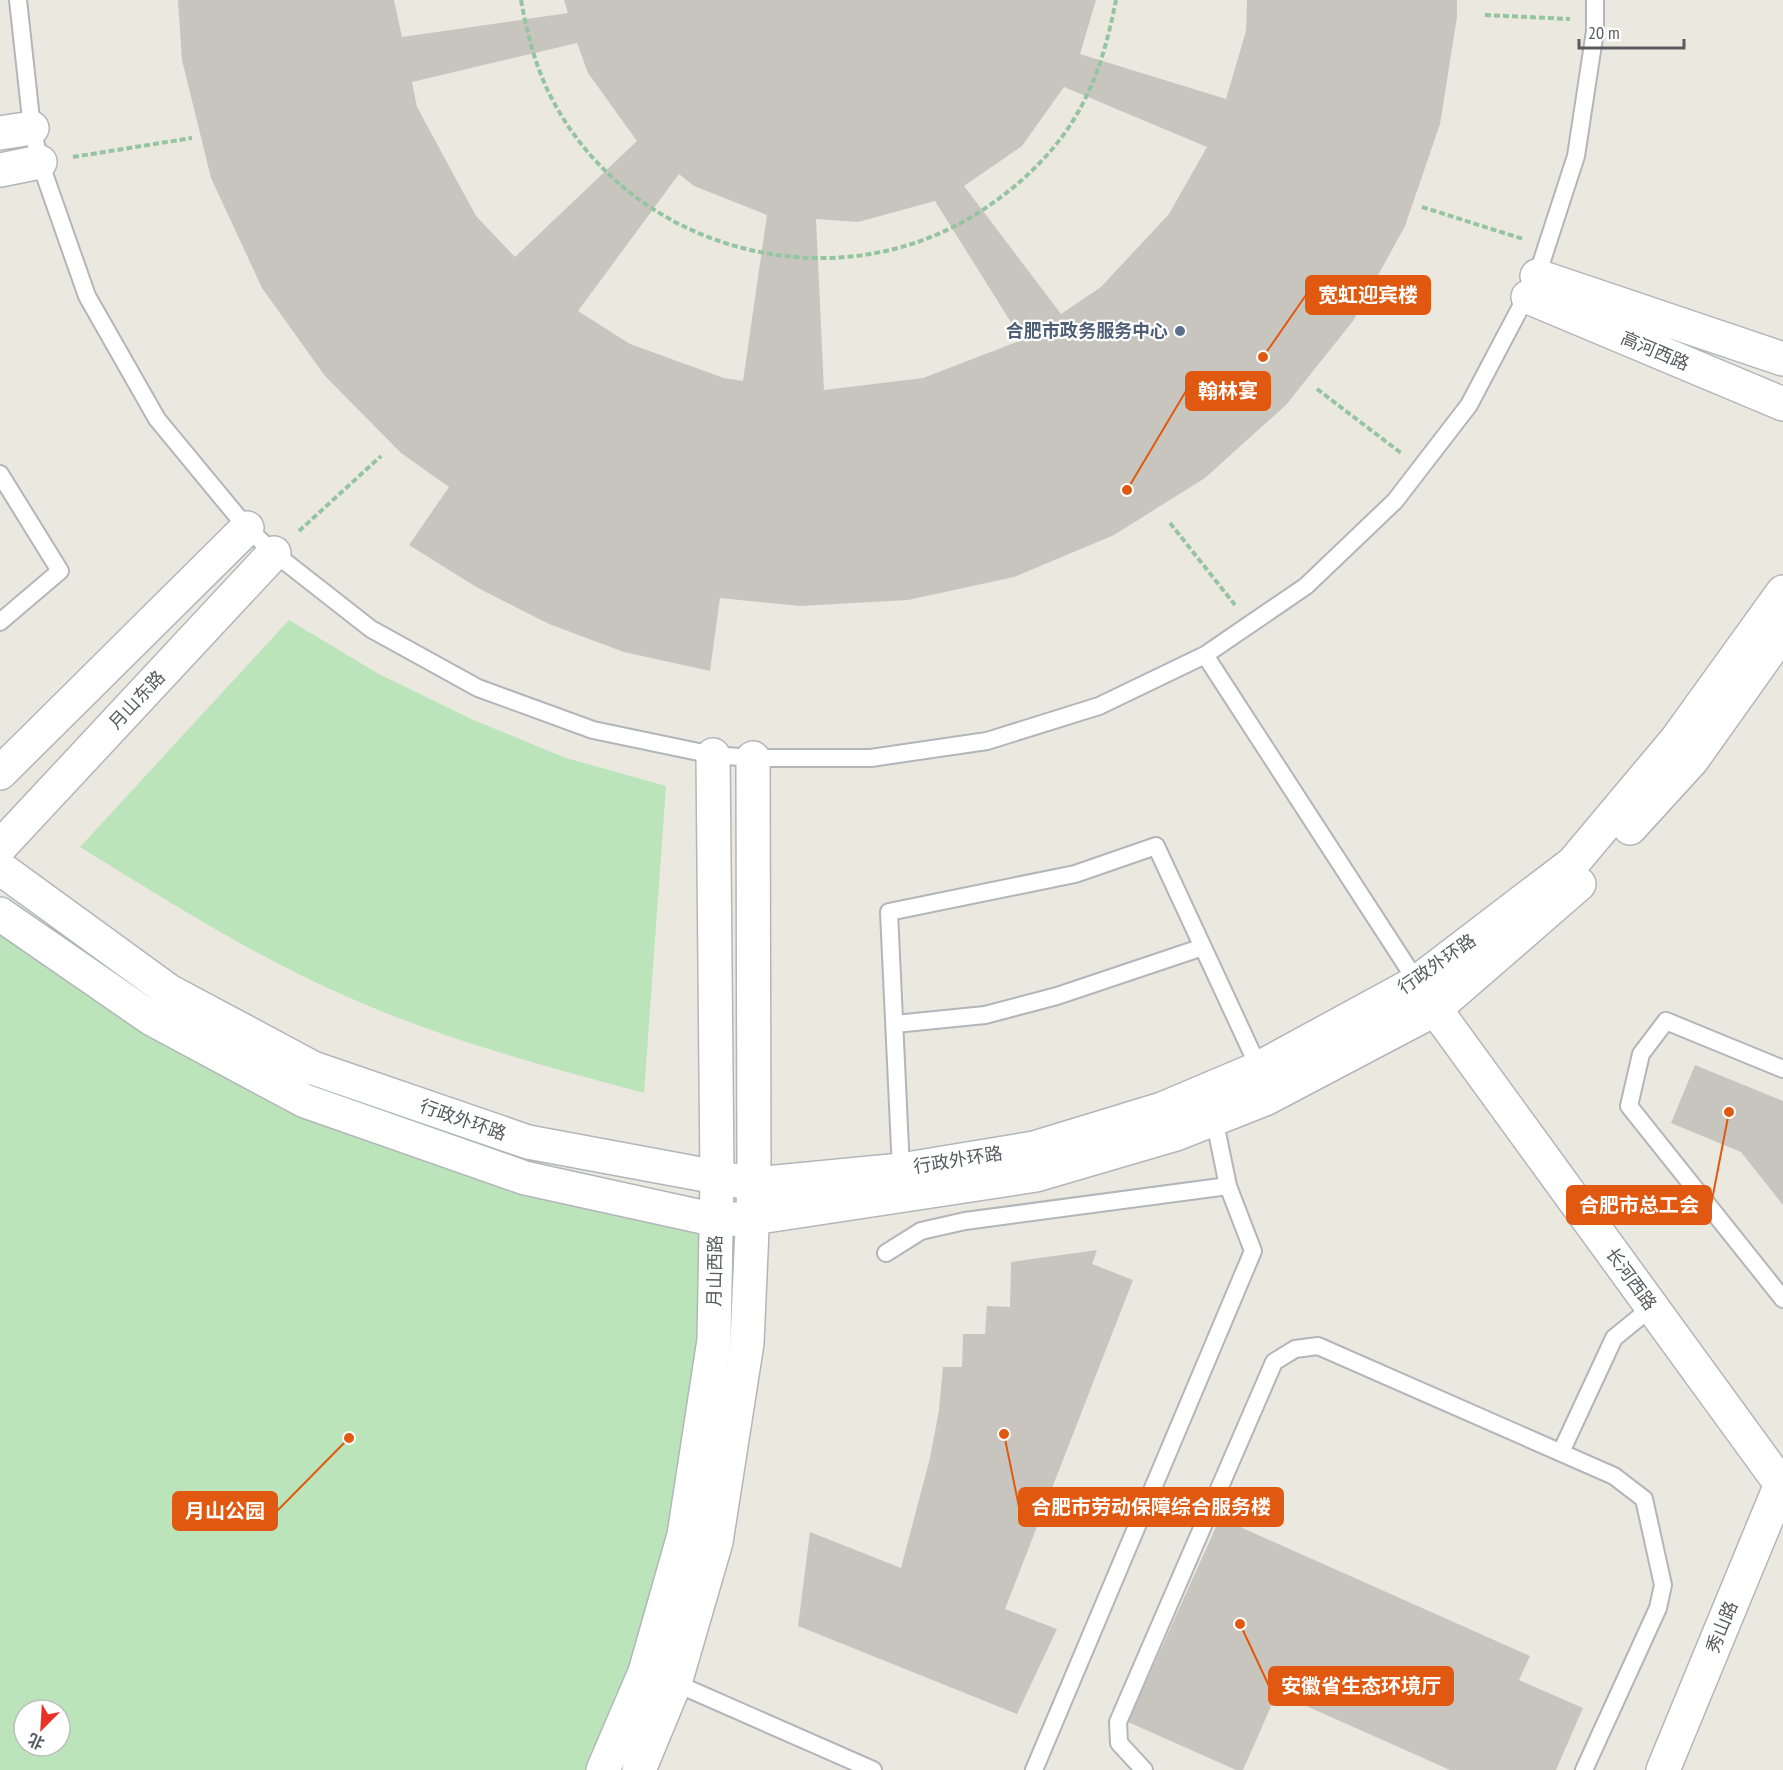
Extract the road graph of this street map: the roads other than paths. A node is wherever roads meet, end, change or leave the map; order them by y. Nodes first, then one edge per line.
1 (18, 0) edge
2 (1595, 0) edge
3 (32, 128) junction
4 (0, 133) edge
5 (40, 162) junction
6 (0, 170) edge
7 (1537, 274) junction
8 (1783, 359) edge
9 (1783, 404) edge
10 (0, 474) edge
11 (247, 528) junction
12 (274, 553) junction
13 (1783, 592) edge
14 (0, 622) edge
15 (1783, 632) edge
16 (1205, 655) junction
17 (713, 755) junction
18 (753, 758) junction
19 (0, 773) edge
20 (0, 848) edge
21 (0, 868) edge
22 (0, 914) edge
23 (1203, 947) junction
24 (1417, 982) junction
25 (1434, 1010) junction
26 (895, 1024) junction
27 (1259, 1068) junction
28 (1783, 1069) edge
29 (1211, 1104) junction
30 (901, 1170) junction
31 (717, 1177) junction
32 (754, 1184) junction
33 (1228, 1186) junction
34 (753, 1218) junction
35 (716, 1221) junction
36 (886, 1253) dead end
37 (1783, 1299) edge
38 (1652, 1307) junction
39 (1561, 1452) junction
40 (1782, 1486) edge
41 (675, 1683) junction
42 (603, 1770) edge
43 (639, 1770) edge
44 (873, 1770) edge
45 (1034, 1770) edge
46 (1144, 1770) edge
47 (1584, 1770) edge
48 (1663, 1770) edge

1 - 3 lane
2 - 7 lane
3 - 4 street
3 - 5 lane
5 - 6 street
5 - 11 lane
7 - 8 street, 高河西路
7 - 9 street, 高河西路
7 - 16 lane
10 - 14 lane
11 - 12 lane
11 - 19 street
12 - 17 lane
12 - 20 street, 月山东路
13 - 24 street, 行政外环路
15 - 25 street, 行政外环路
16 - 18 lane
16 - 24 lane
17 - 18 lane
17 - 31 street, 月山西路
18 - 32 street, 月山西路
21 - 31 street, 行政外环路
22 - 35 street, 行政外环路
23 - 26 lane
23 - 26 lane
23 - 27 lane
24 - 25 street, 长河西路
24 - 27 street, 行政外环路
25 - 29 street, 行政外环路
25 - 38 street, 长河西路
26 - 30 lane
27 - 29 street, 行政外环路
28 - 37 lane
29 - 30 street, 行政外环路
29 - 33 lane
29 - 34 street, 行政外环路
30 - 32 street, 行政外环路
31 - 32 street, 行政外环路
31 - 35 street, 月山西路
32 - 34 street, 月山西路
33 - 36 lane
33 - 45 lane
34 - 35 street, 行政外环路
34 - 41 street, 月山西路
35 - 42 street, 月山西路
38 - 39 lane
38 - 40 street, 长河西路
39 - 46 lane
39 - 47 lane
40 - 48 street, 秀山路
41 - 43 street, 月山西路
41 - 44 lane

